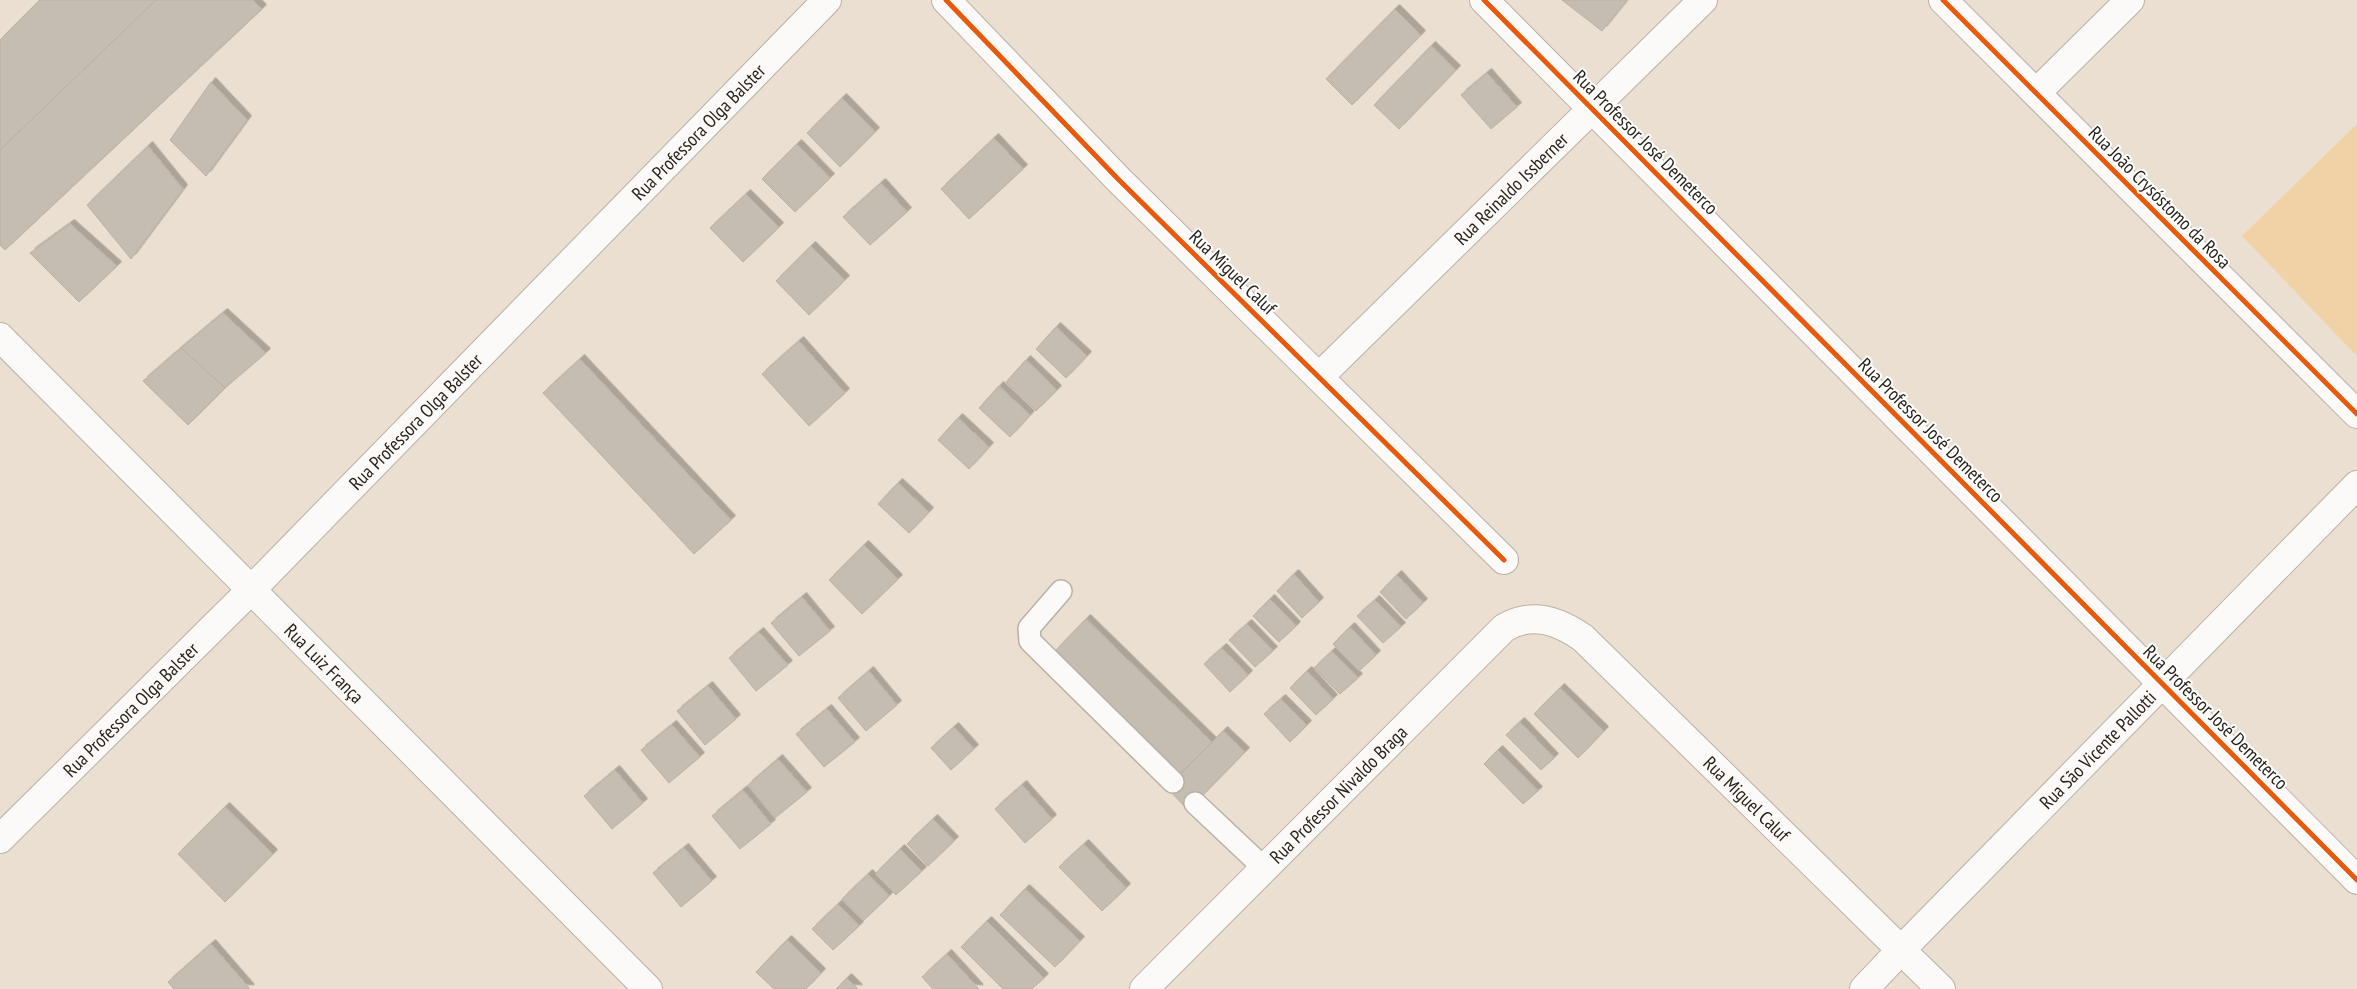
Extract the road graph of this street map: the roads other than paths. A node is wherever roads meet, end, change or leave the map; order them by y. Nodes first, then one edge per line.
1 (827, 0) edge
2 (946, 0) edge
3 (1484, 0) edge
4 (1703, 0) edge
5 (1942, 0) edge
6 (2130, 0) edge
7 (2036, 93) junction
8 (1592, 109) junction
9 (0, 337) edge
10 (1319, 377) junction
11 (2357, 414) edge
12 (2357, 485) edge
13 (1504, 560) dead end
14 (251, 590) junction
15 (1061, 591) dead end
16 (1543, 619) joint
17 (2162, 684) junction
18 (1173, 782) dead end
19 (1195, 803) dead end
20 (0, 839) edge
21 (1264, 868) junction
22 (2357, 880) edge
23 (1901, 950) junction
24 (648, 989) edge
25 (1144, 989) edge
26 (1864, 989) edge
27 (1941, 989) edge

1 - 14 main road, Rua Professora Olga Balster
2 - 10 main road, Rua Miguel Caluf
3 - 8 main road, Rua Professor José Demeterco
4 - 8 main road, Rua Reinaldo Issberner
5 - 7 main road, Rua João Crysóstomo da Rosa
6 - 7 main road
7 - 11 main road, Rua João Crysóstomo da Rosa
8 - 10 main road, Rua Reinaldo Issberner
8 - 17 main road, Rua Professor José Demeterco
9 - 14 main road, Rua Luiz França
10 - 13 main road, Rua Miguel Caluf
12 - 17 main road, Rua São Vicente Pallotti
14 - 20 main road, Rua Professora Olga Balster
14 - 24 main road, Rua Luiz França
15 - 18 lane
16 - 21 main road, Rua Professor Nivaldo Braga
16 - 23 main road, Rua Miguel Caluf
17 - 22 main road, Rua Professor José Demeterco
17 - 23 main road, Rua São Vicente Pallotti
19 - 21 lane
21 - 25 main road, Rua Professor Nivaldo Braga
23 - 26 main road, Rua São Vicente Pallotti
23 - 27 main road, Rua Miguel Caluf

